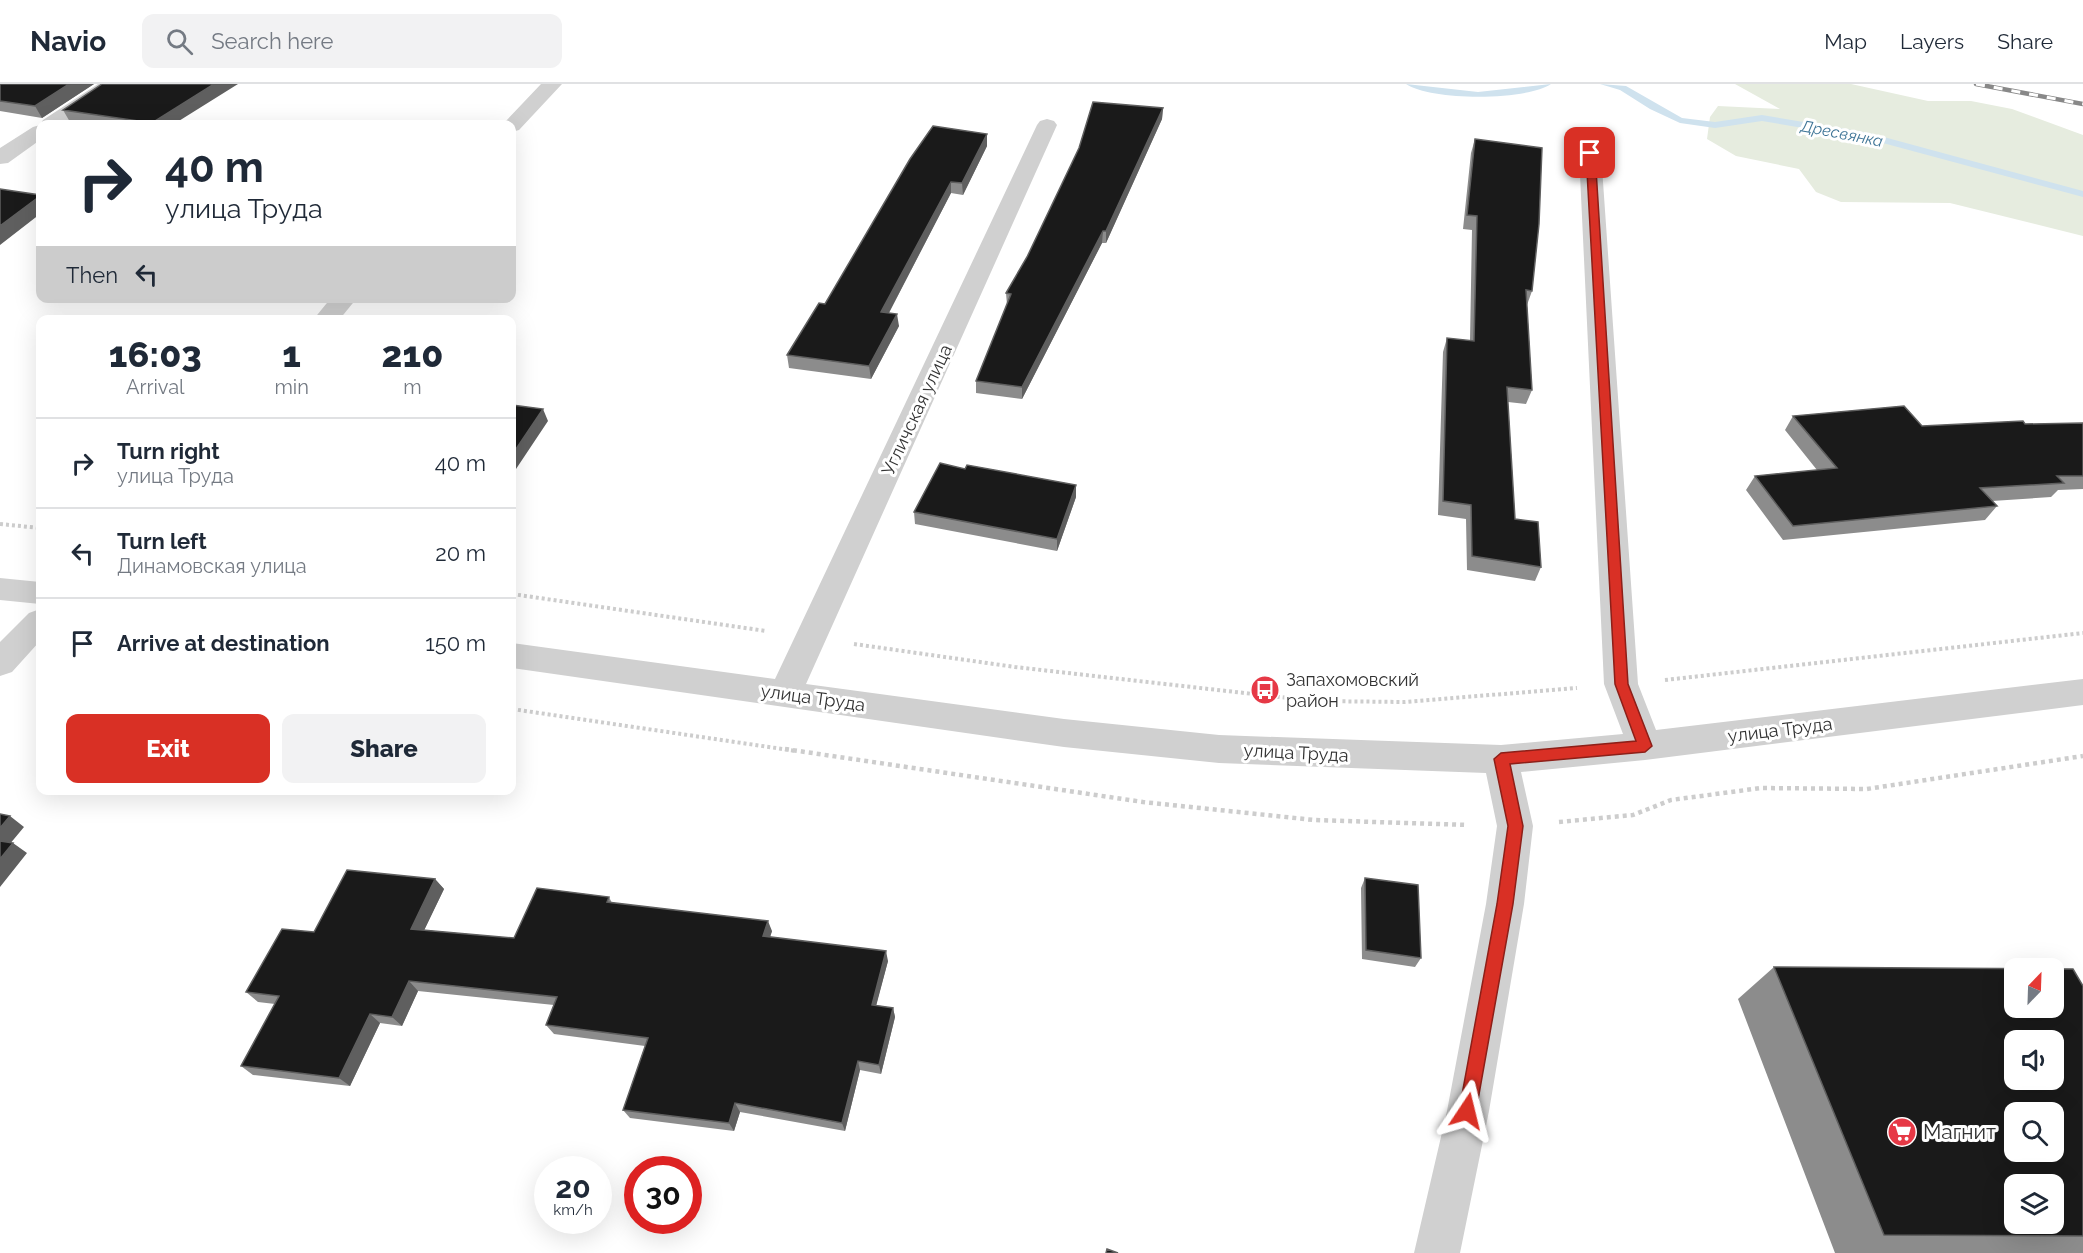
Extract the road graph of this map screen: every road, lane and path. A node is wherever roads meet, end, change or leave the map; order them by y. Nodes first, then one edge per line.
1 (112, 84) edge
2 (552, 84) edge
3 (56, 120) edge
4 (516, 122) edge
5 (1047, 125) dead end
6 (36, 134) edge
7 (1590, 153) dead end
8 (0, 158) edge
9 (340, 303) edge
10 (330, 315) edge
11 (0, 524) edge
12 (36, 528) edge
13 (0, 589) edge
14 (36, 593) edge
15 (516, 595) edge
16 (36, 625) edge
17 (2083, 633) edge
18 (812, 638) junction
19 (516, 657) edge
20 (0, 663) edge
21 (1622, 684) junction
22 (2083, 692) edge
23 (784, 694) junction
24 (516, 710) edge
25 (1645, 746) junction
26 (2083, 756) edge
27 (1501, 759) junction
28 (1515, 826) junction
29 (1437, 1253) edge

1 - 3 street
2 - 4 street
5 - 18 street, Угличская улица
6 - 8 street
7 - 21 street
9 - 10 street
11 - 12 path
13 - 14 street
15 - 18 path
16 - 20 street
17 - 21 path
18 - 21 path
18 - 23 street, Угличская улица
19 - 23 street, улица Труда
21 - 25 street
22 - 25 street, улица Труда
23 - 27 street, улица Труда
24 - 28 path
25 - 27 street, улица Труда
26 - 28 path
27 - 28 street
28 - 29 street

